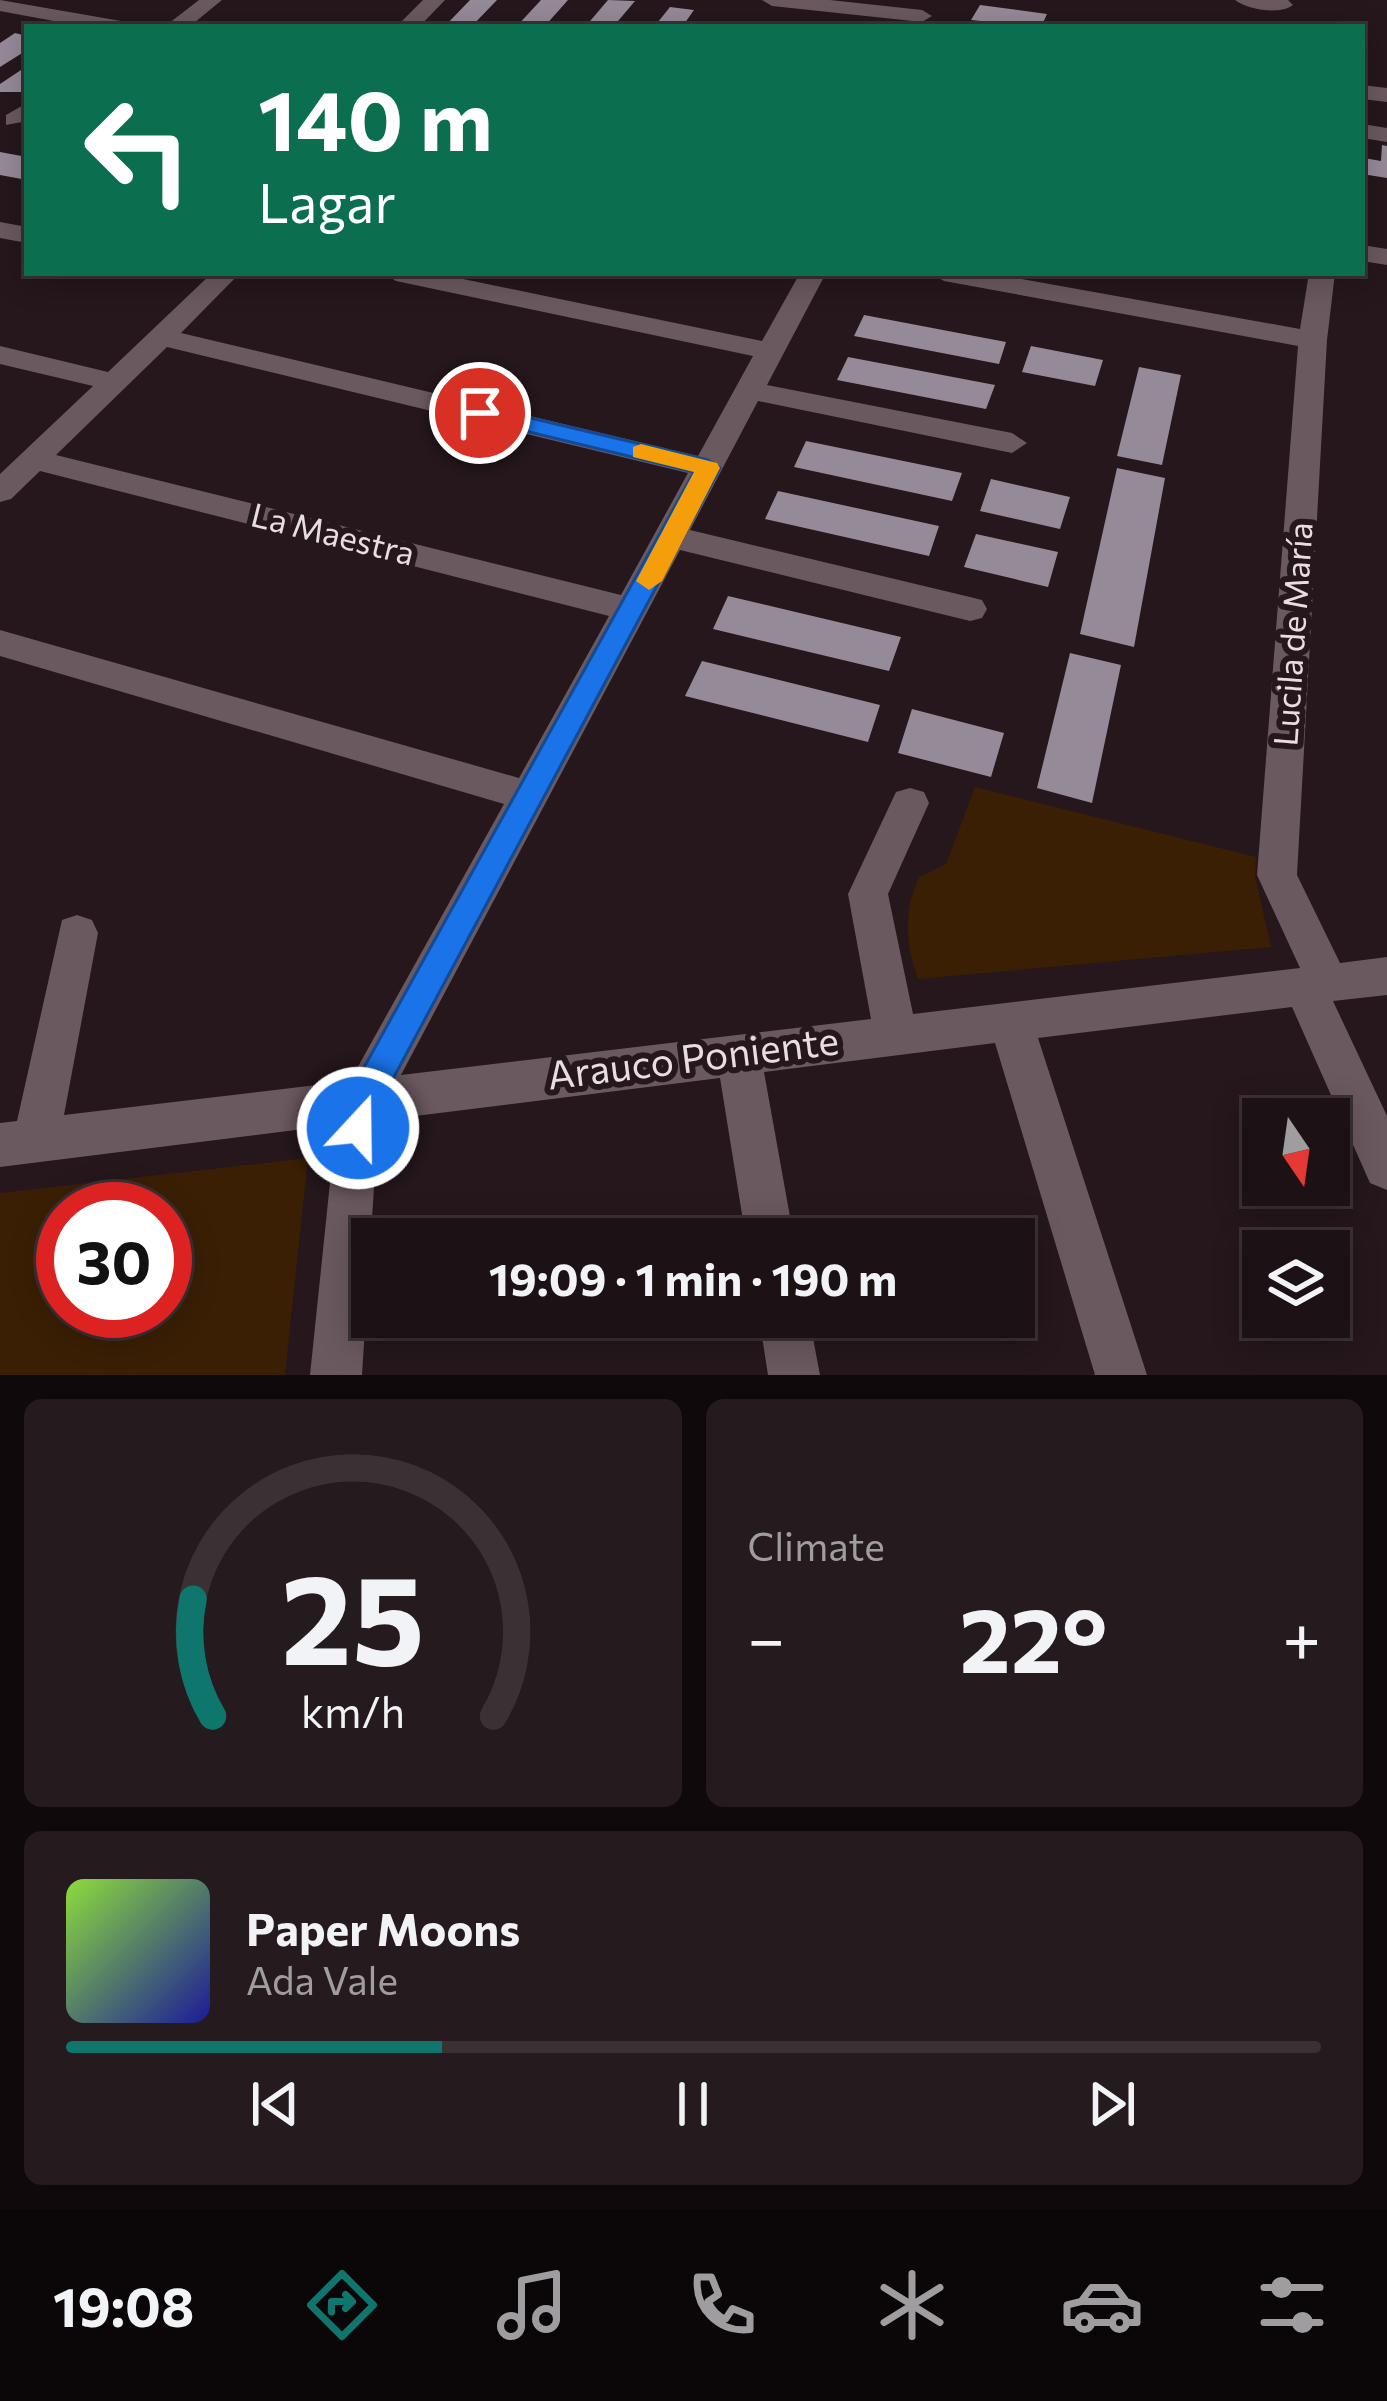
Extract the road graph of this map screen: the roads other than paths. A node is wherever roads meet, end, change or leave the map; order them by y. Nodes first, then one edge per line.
1 (212, 0) edge
2 (435, 0) edge
3 (772, 0) edge
4 (1245, 0) edge
5 (783, 1) edge
6 (0, 5) edge
7 (1283, 5) dead end
8 (43, 6) edge
9 (922, 14) edge
10 (110, 24) edge
11 (179, 24) edge
12 (410, 24) edge
13 (221, 276) edge
14 (410, 276) edge
15 (811, 276) edge
16 (961, 276) edge
17 (1322, 276) edge
18 (161, 337) junction
19 (1313, 340) junction
20 (769, 351) junction
21 (0, 355) edge
22 (114, 382) junction
23 (748, 390) junction
24 (1012, 443) dead end
25 (33, 459) junction
26 (708, 468) junction
27 (0, 493) edge
28 (673, 537) junction
29 (633, 610) junction
30 (970, 610) dead end
31 (0, 643) edge
32 (532, 796) junction
33 (910, 802) dead end
34 (77, 933) dead end
35 (1387, 976) edge
36 (1316, 985) junction
37 (1010, 1020) junction
38 (895, 1033) junction
39 (738, 1053) junction
40 (364, 1100) junction
41 (18, 1143) edge
42 (1387, 1167) edge
43 (766, 1218) edge
44 (788, 1338) edge
45 (337, 1375) edge
46 (794, 1375) edge
47 (1121, 1375) edge

1 - 11 street
2 - 12 street
3 - 5 street
4 - 7 street
5 - 9 street
6 - 8 street
8 - 10 street
13 - 18 street
14 - 20 street
15 - 20 street
16 - 19 street
17 - 19 street, Lucila de María
18 - 22 street
18 - 26 street
19 - 36 street, Lucila de María
20 - 23 street
21 - 22 street
22 - 25 street
23 - 24 street
23 - 26 street
25 - 27 street
25 - 29 street, La Maestra
26 - 28 street
28 - 29 street
28 - 30 street
29 - 32 street
31 - 32 street
32 - 40 street
33 - 38 street
34 - 41 street
35 - 36 street, Arauco Poniente
36 - 37 street, Arauco Poniente
36 - 42 street, Lucila de María
37 - 38 street, Arauco Poniente
37 - 47 street
38 - 39 street, Arauco Poniente
39 - 40 street, Arauco Poniente
39 - 43 street
40 - 41 street, Arauco Poniente
40 - 45 street
44 - 46 street

